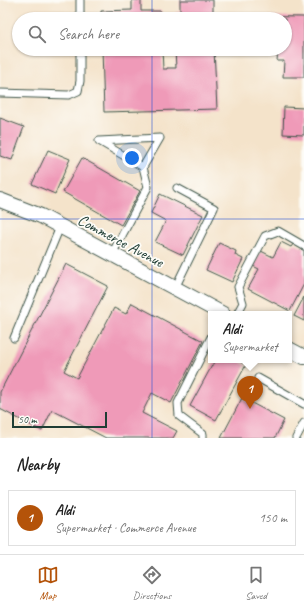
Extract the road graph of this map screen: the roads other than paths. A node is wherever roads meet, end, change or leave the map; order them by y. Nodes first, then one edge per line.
1 (80, 0) edge
2 (80, 12) edge
3 (80, 56) edge
4 (0, 93) edge
5 (143, 167) junction
6 (177, 188) dead end
7 (0, 200) edge
8 (60, 227) junction
9 (304, 246) edge
10 (112, 254) junction
11 (175, 288) junction
12 (217, 311) edge
13 (239, 311) edge
14 (14, 338) dead end
15 (208, 343) edge
16 (292, 351) edge
17 (304, 357) edge
18 (258, 378) dead end
19 (304, 404) edge
20 (304, 423) edge
21 (203, 438) edge
22 (296, 438) edge

1 - 2 lane
3 - 4 lane
5 - 5 lane
5 - 10 lane
6 - 11 lane
7 - 8 street, Commerce Avenue
8 - 10 street, Commerce Avenue
8 - 14 lane
9 - 13 lane
10 - 11 street, Commerce Avenue
11 - 12 street, Commerce Avenue
15 - 21 lane
16 - 17 street
18 - 19 lane
20 - 22 lane

